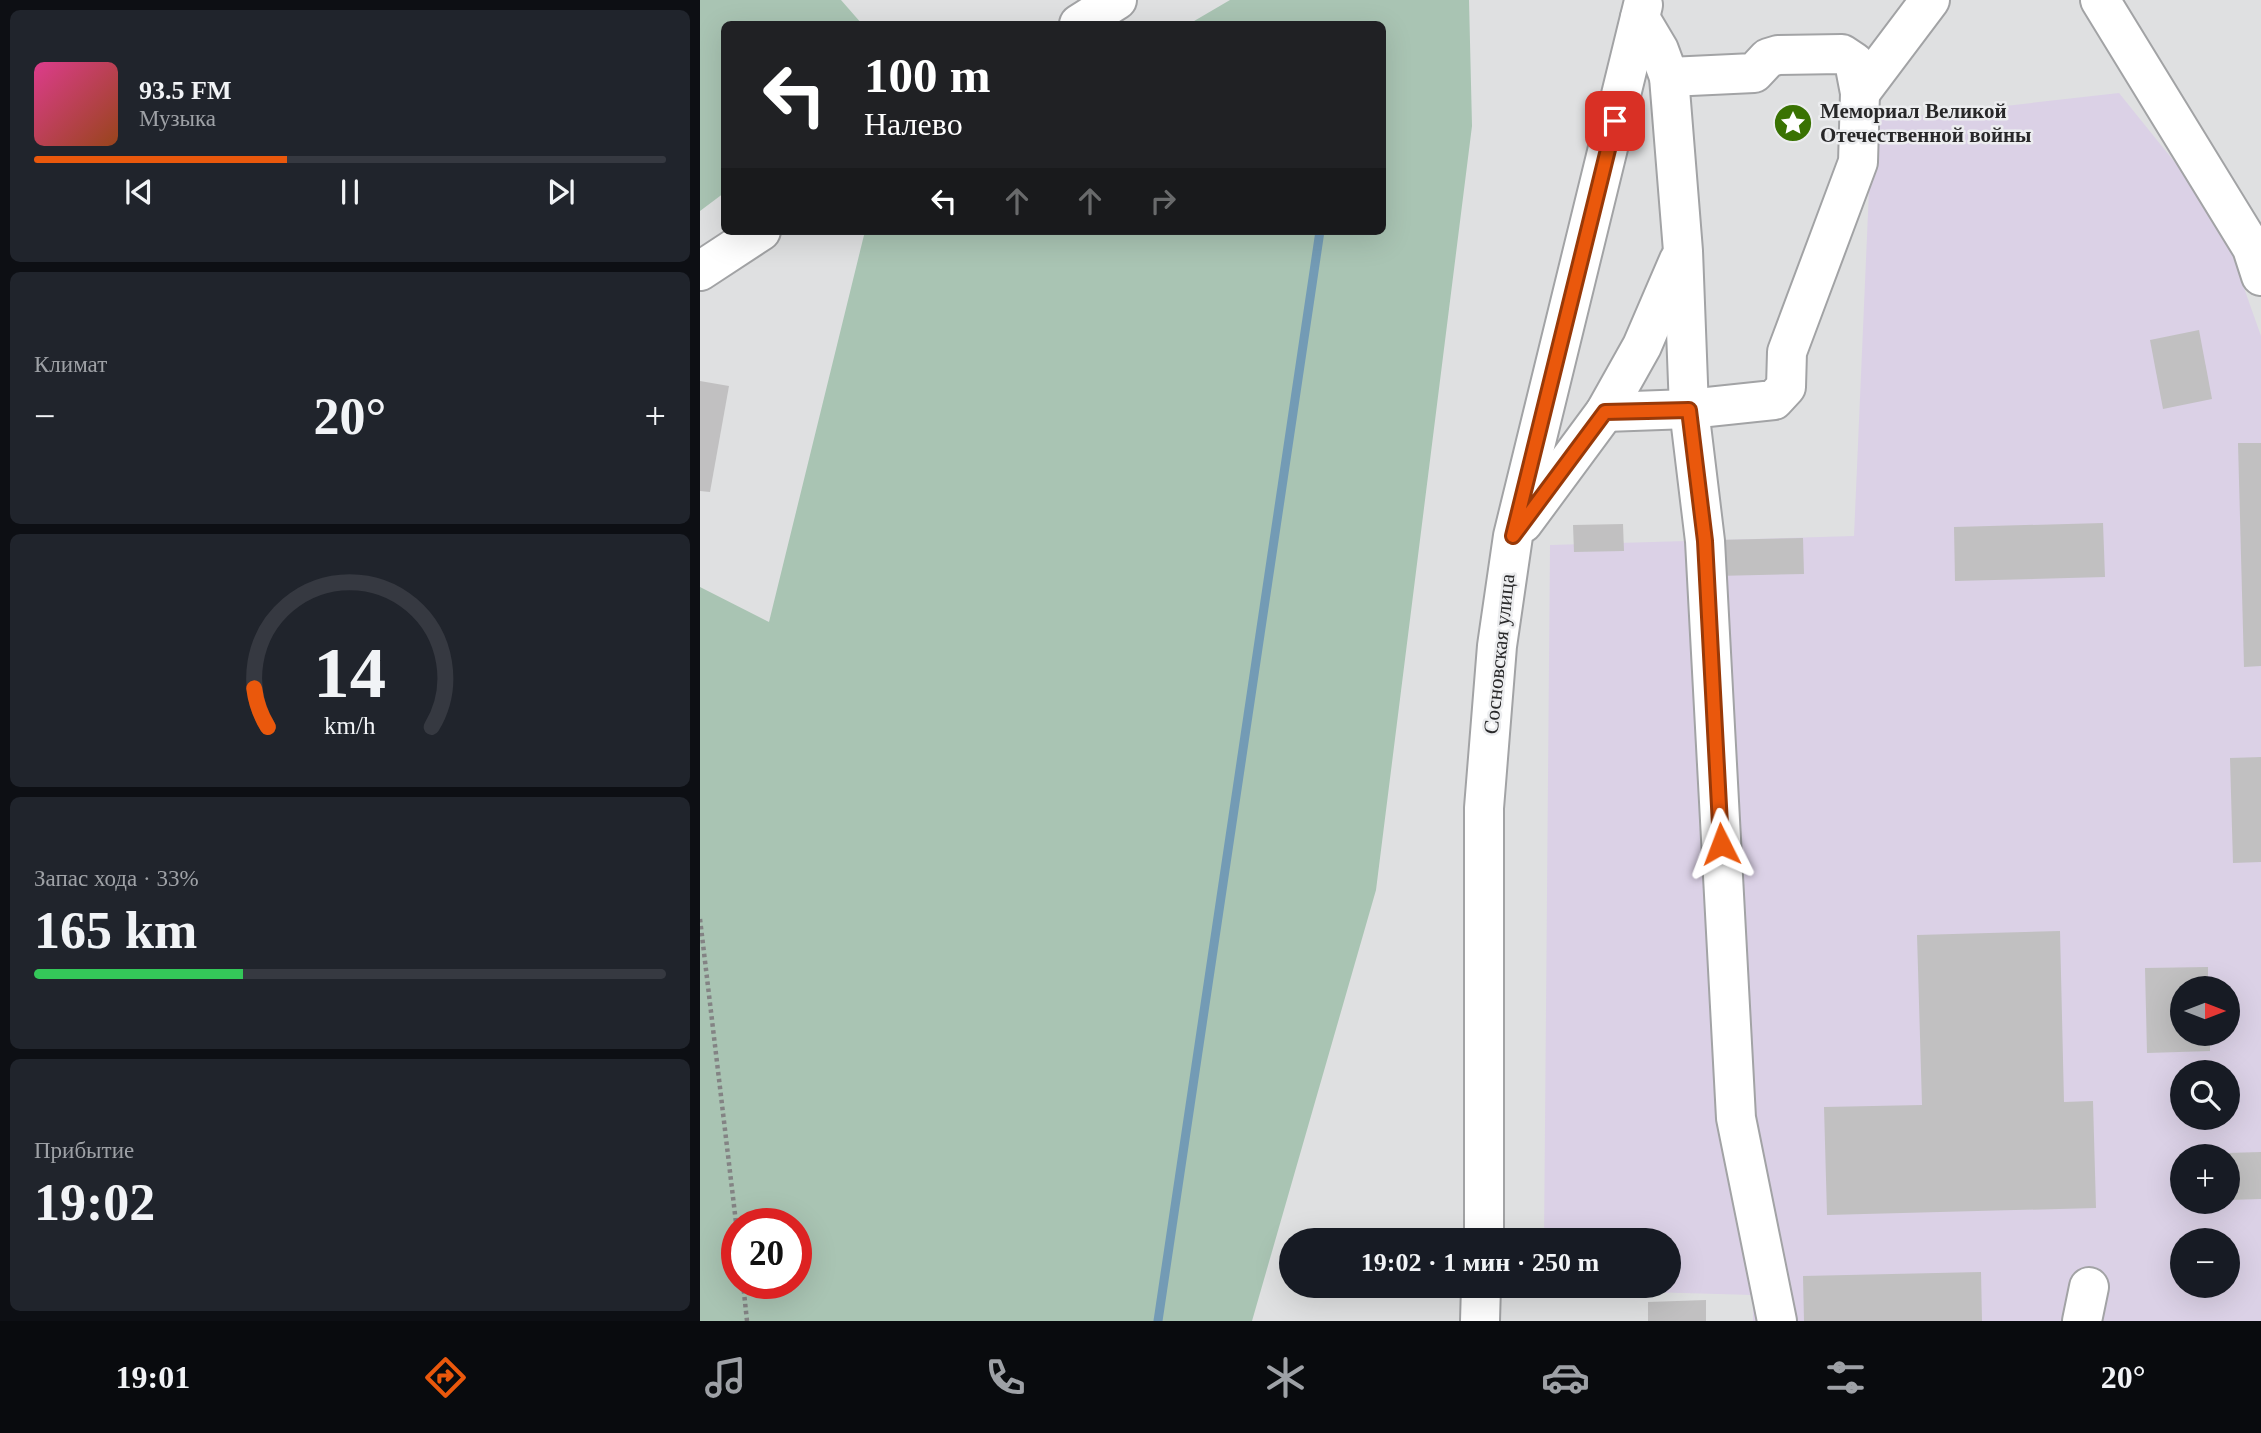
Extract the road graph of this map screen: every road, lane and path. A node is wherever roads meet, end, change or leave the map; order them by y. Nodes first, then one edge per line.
1 (1117, 0) edge
2 (1930, 0) edge
3 (2100, 0) edge
4 (1642, 9) edge
5 (1084, 21) edge
6 (1669, 77) junction
7 (1860, 93) junction
8 (755, 235) edge
9 (1683, 251) junction
10 (700, 271) edge
11 (2261, 276) edge
12 (1689, 410) junction
13 (1605, 412) junction
14 (1513, 536) junction
15 (700, 919) edge
16 (734, 1208) edge
17 (1484, 1228) edge
18 (1481, 1298) edge
19 (745, 1299) edge
20 (747, 1321) edge
21 (1480, 1321) edge
22 (1777, 1321) edge

1 - 5 street
2 - 7 street
3 - 11 street
4 - 6 street
4 - 14 street, Сосновская улица
6 - 7 street
6 - 9 street
7 - 12 street
8 - 10 street
9 - 12 street
9 - 13 street
12 - 13 street
12 - 22 street
13 - 14 street
14 - 17 street, Сосновская улица
15 - 16 path
18 - 21 street
19 - 20 path

